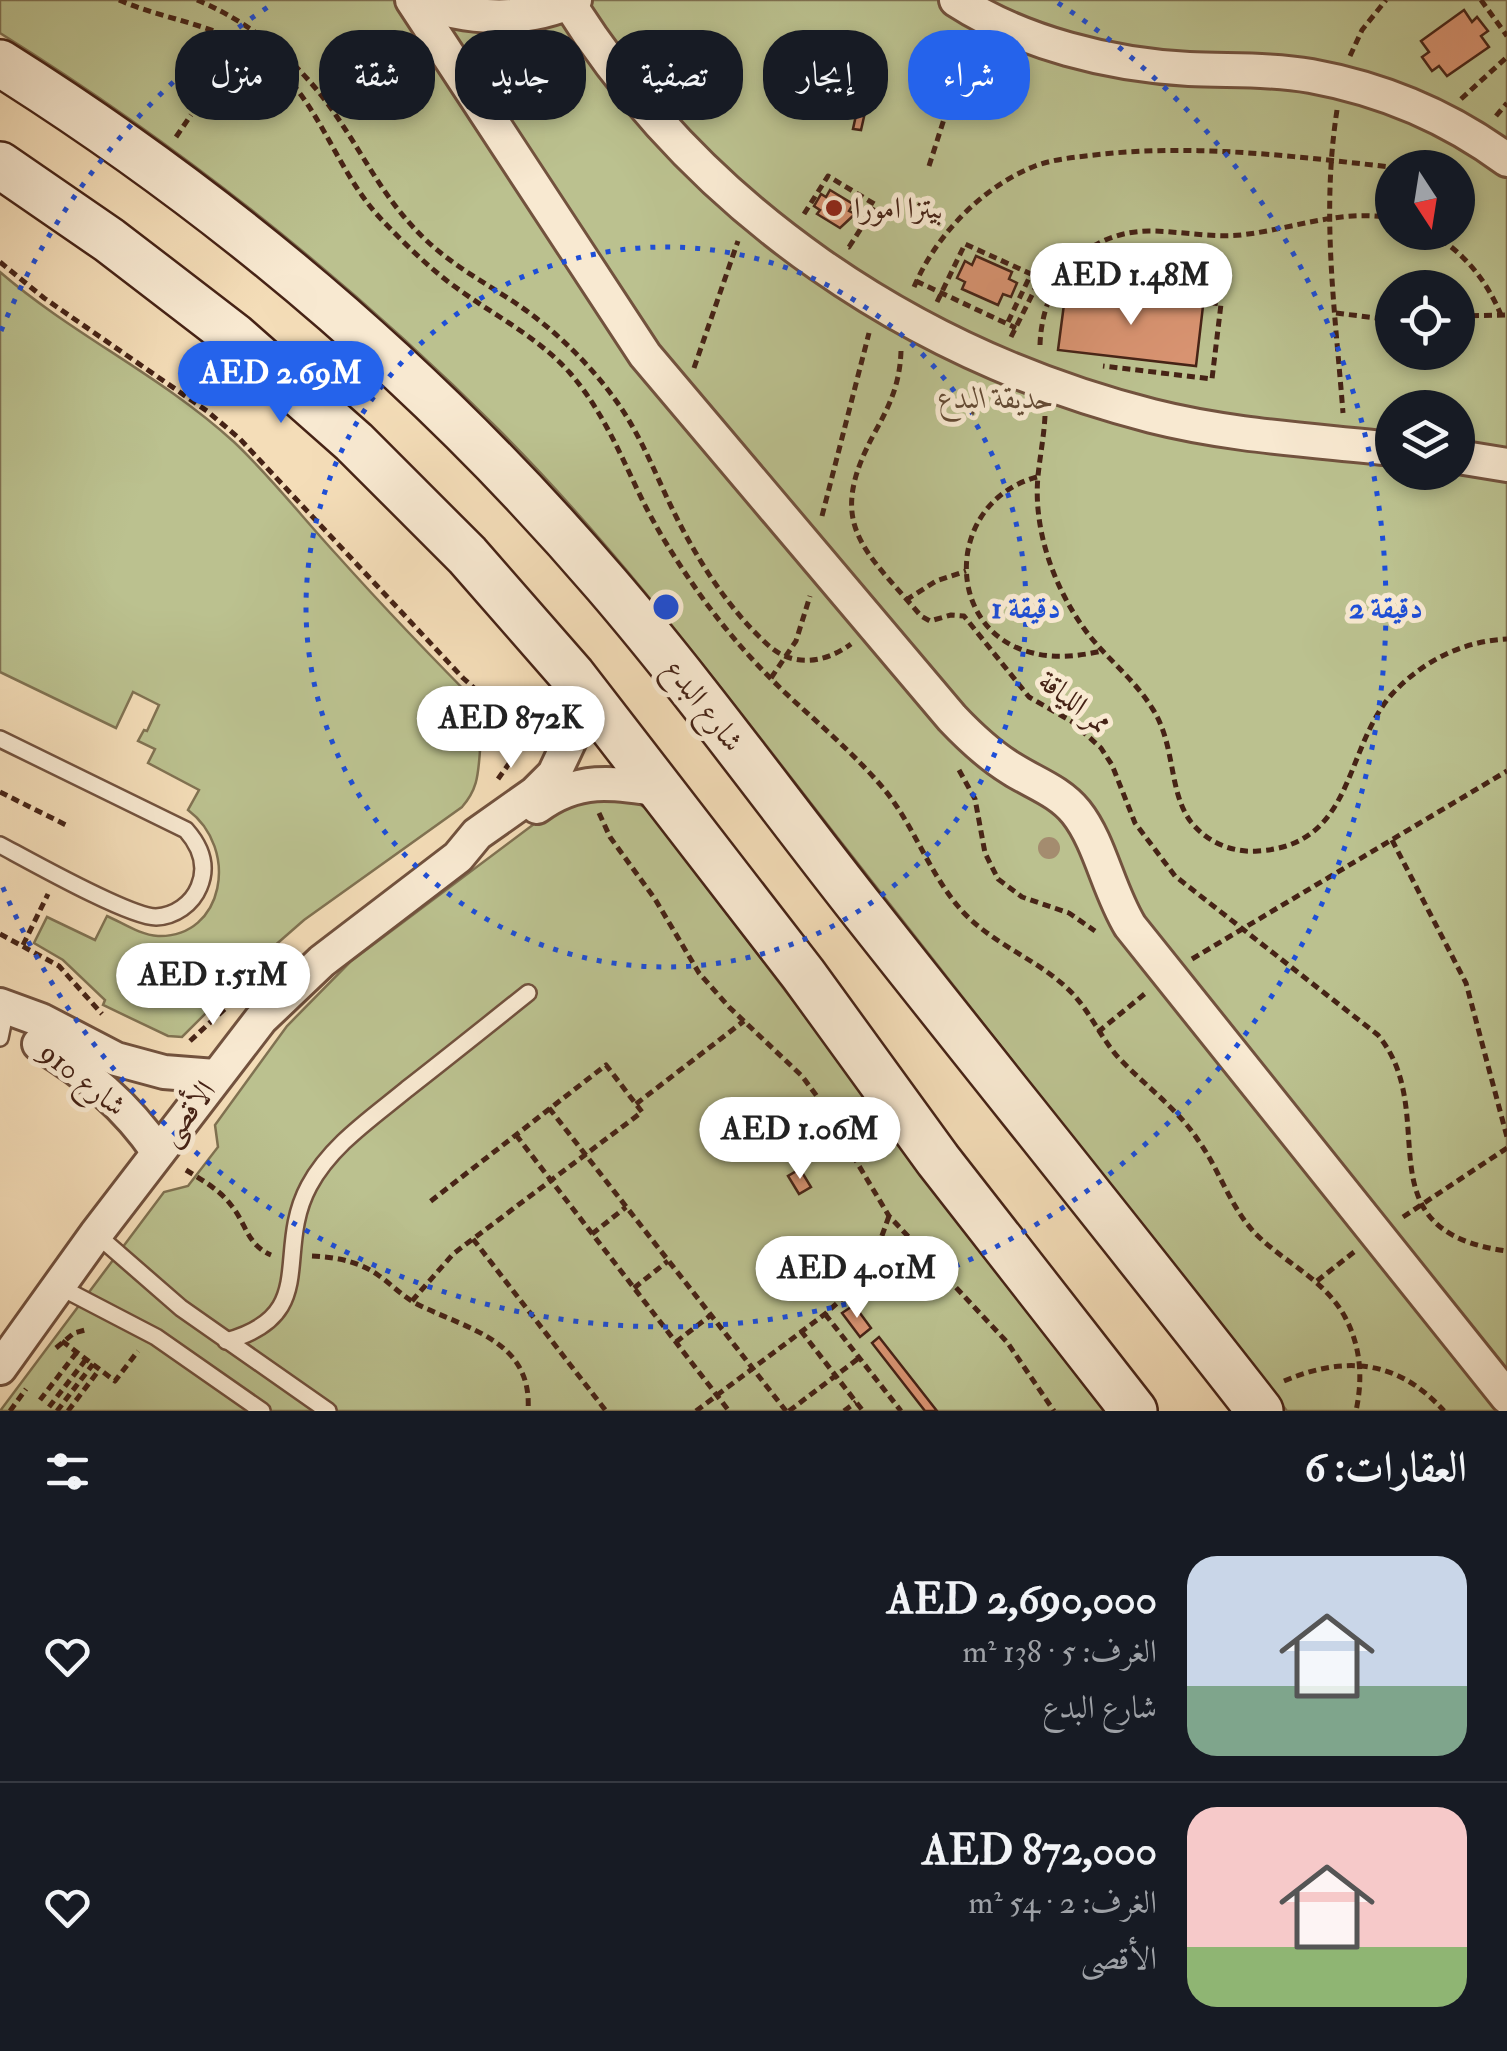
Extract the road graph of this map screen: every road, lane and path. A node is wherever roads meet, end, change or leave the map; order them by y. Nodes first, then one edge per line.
1 (119, 0) edge
2 (197, 0) edge
3 (413, 0) edge
4 (1386, 0) edge
5 (1481, 0) edge
6 (570, 1) edge
7 (967, 7) edge
8 (1507, 36) edge
9 (1507, 57) edge
10 (0, 62) edge
11 (1341, 83) junction
12 (1439, 118) junction
13 (1329, 160) junction
14 (1507, 160) edge
15 (0, 165) edge
16 (1375, 165) edge
17 (928, 166) dead end
18 (748, 210) junction
19 (1375, 216) edge
20 (1327, 217) junction
21 (802, 218) dead end
22 (834, 238) dead end
23 (1456, 250) edge
24 (0, 262) edge
25 (1041, 277) dead end
26 (916, 281) junction
27 (1055, 284) junction
28 (942, 293) junction
29 (1335, 312) junction
30 (1504, 315) edge
31 (1475, 316) edge
32 (902, 317) junction
33 (1375, 318) edge
34 (1008, 324) junction
35 (1016, 328) junction
36 (998, 364) junction
37 (1098, 366) dead end
38 (1045, 381) junction
39 (682, 402) junction
40 (1346, 444) junction
41 (1375, 447) edge
42 (1475, 460) edge
43 (1507, 465) edge
44 (1038, 477) junction
45 (816, 558) junction
46 (966, 571) junction
47 (906, 599) junction
48 (874, 625) junction
49 (1507, 639) edge
50 (1102, 651) junction
51 (786, 657) junction
52 (572, 676) junction
53 (771, 678) junction
54 (0, 739) edge
55 (1507, 771) edge
56 (488, 788) dead end
57 (660, 790) junction
58 (0, 792) edge
59 (595, 801) dead end
60 (68, 826) dead end
61 (1392, 840) junction
62 (0, 846) edge
63 (458, 857) junction
64 (58, 874) junction
65 (1244, 928) junction
66 (0, 934) edge
67 (24, 946) junction
68 (1168, 975) junction
69 (528, 993) dead end
70 (230, 1004) dead end
71 (103, 1016) dead end
72 (2, 1017) edge
73 (744, 1021) junction
74 (1098, 1032) junction
75 (182, 1044) dead end
76 (215, 1076) junction
77 (636, 1104) junction
78 (550, 1108) junction
79 (516, 1135) junction
80 (1507, 1137) edge
81 (1507, 1148) edge
82 (158, 1152) junction
83 (586, 1154) junction
84 (552, 1181) junction
85 (427, 1204) dead end
86 (1421, 1204) junction
87 (626, 1207) junction
88 (889, 1216) junction
89 (96, 1234) junction
90 (592, 1234) junction
91 (1377, 1235) junction
92 (474, 1239) junction
93 (1507, 1251) edge
94 (291, 1256) junction
95 (668, 1261) junction
96 (1316, 1281) junction
97 (60, 1287) junction
98 (634, 1288) junction
99 (412, 1301) junction
100 (825, 1314) junction
101 (711, 1315) junction
102 (98, 1328) dead end
103 (801, 1331) junction
104 (226, 1340) junction
105 (62, 1341) junction
106 (676, 1342) junction
107 (143, 1345) dead end
108 (54, 1350) dead end
109 (77, 1352) junction
110 (87, 1358) junction
111 (859, 1358) junction
112 (2, 1363) edge
113 (93, 1364) junction
114 (1360, 1365) junction
115 (752, 1368) junction
116 (100, 1369) junction
117 (836, 1376) junction
118 (32, 1381) dead end
119 (716, 1395) junction
120 (1507, 1397) edge
121 (40, 1400) dead end
122 (856, 1402) junction
123 (1256, 1406) edge
124 (49, 1407) dead end
125 (10, 1411) edge
126 (57, 1411) edge
127 (68, 1411) edge
128 (262, 1411) edge
129 (328, 1411) edge
130 (528, 1411) edge
131 (606, 1411) edge
132 (696, 1411) edge
133 (728, 1411) edge
134 (788, 1411) edge
135 (844, 1411) edge
136 (863, 1411) edge
137 (900, 1411) edge
138 (1054, 1411) edge
139 (1134, 1411) edge
140 (1356, 1411) edge
141 (1444, 1411) edge

1 - 53 path
2 - 51 path
3 - 6 street
3 - 39 street
4 - 11 path
5 - 8 path
6 - 18 street
7 - 11 street
7 - 17 path
9 - 12 path
10 - 123 main road, شارع البدع
11 - 12 street
11 - 13 path
12 - 14 street
13 - 16 path, ممر اللياقة
13 - 20 path
13 - 26 path, ممر اللياقة
15 - 52 main road
18 - 32 street
18 - 39 path
19 - 20 path
20 - 27 path
20 - 29 path
21 - 22 path
23 - 30 path
24 - 56 path
25 - 35 path
26 - 28 path
26 - 32 path, ممر اللياقة
27 - 37 path
27 - 38 path
28 - 32 path
28 - 34 path
28 - 34 path
29 - 33 path
29 - 40 path
30 - 31 path
32 - 36 street
32 - 45 path
32 - 47 path, ممر اللياقة
34 - 35 path
35 - 36 path
36 - 38 street
38 - 40 street
38 - 44 path
39 - 45 street
40 - 41 street
42 - 43 street
44 - 46 path
44 - 50 path
45 - 48 street
45 - 51 path
46 - 47 path
46 - 50 path
47 - 48 path
47 - 65 path, ممر اللياقة
48 - 51 path
48 - 68 street
49 - 50 path
51 - 53 path
52 - 57 main road
52 - 63 street, الأقصى
53 - 74 path
54 - 64 lane
55 - 61 path
57 - 63 street, الأقصى
57 - 139 main road
58 - 60 path
59 - 73 path
61 - 65 path
61 - 80 path
62 - 64 lane
63 - 76 street, الأقصى
64 - 67 path
65 - 68 path
65 - 86 path, ممر اللياقة
66 - 67 path
67 - 71 path
68 - 74 path
68 - 91 street
69 - 94 lane
70 - 75 path
72 - 76 street, شارع 910
72 - 82 street, شارع 910
73 - 77 path
73 - 88 path
74 - 96 path
76 - 82 street, الأقصى
77 - 78 path
77 - 83 path
78 - 79 path
78 - 83 path
79 - 84 path
79 - 85 path
81 - 86 path
82 - 89 street, الأقصى
82 - 94 path
83 - 84 path
83 - 87 path
84 - 90 path
84 - 92 path
86 - 91 path
86 - 93 path
87 - 90 path
87 - 95 path
88 - 100 path
88 - 138 path
89 - 97 street, الأقصى
89 - 104 lane
90 - 98 path
91 - 96 path
91 - 120 street
92 - 99 path
92 - 131 path
94 - 99 path
94 - 104 lane
95 - 98 path
95 - 101 path
96 - 114 path
97 - 112 street, الأقصى
97 - 128 lane
98 - 106 path
99 - 130 path
100 - 103 path
100 - 111 path
101 - 106 path
101 - 115 path
102 - 105 path
103 - 115 path
103 - 117 path
104 - 129 lane
105 - 108 path
105 - 109 path
106 - 119 path
107 - 116 path
109 - 110 path
109 - 121 path
110 - 113 path
110 - 124 path
111 - 117 path
111 - 137 path
113 - 116 path
113 - 126 path
114 - 123 path
114 - 140 path
114 - 141 path
115 - 119 path
115 - 134 path
116 - 127 path
117 - 122 path
117 - 134 path
118 - 125 path
119 - 132 path
119 - 133 path
122 - 135 path
122 - 136 path

